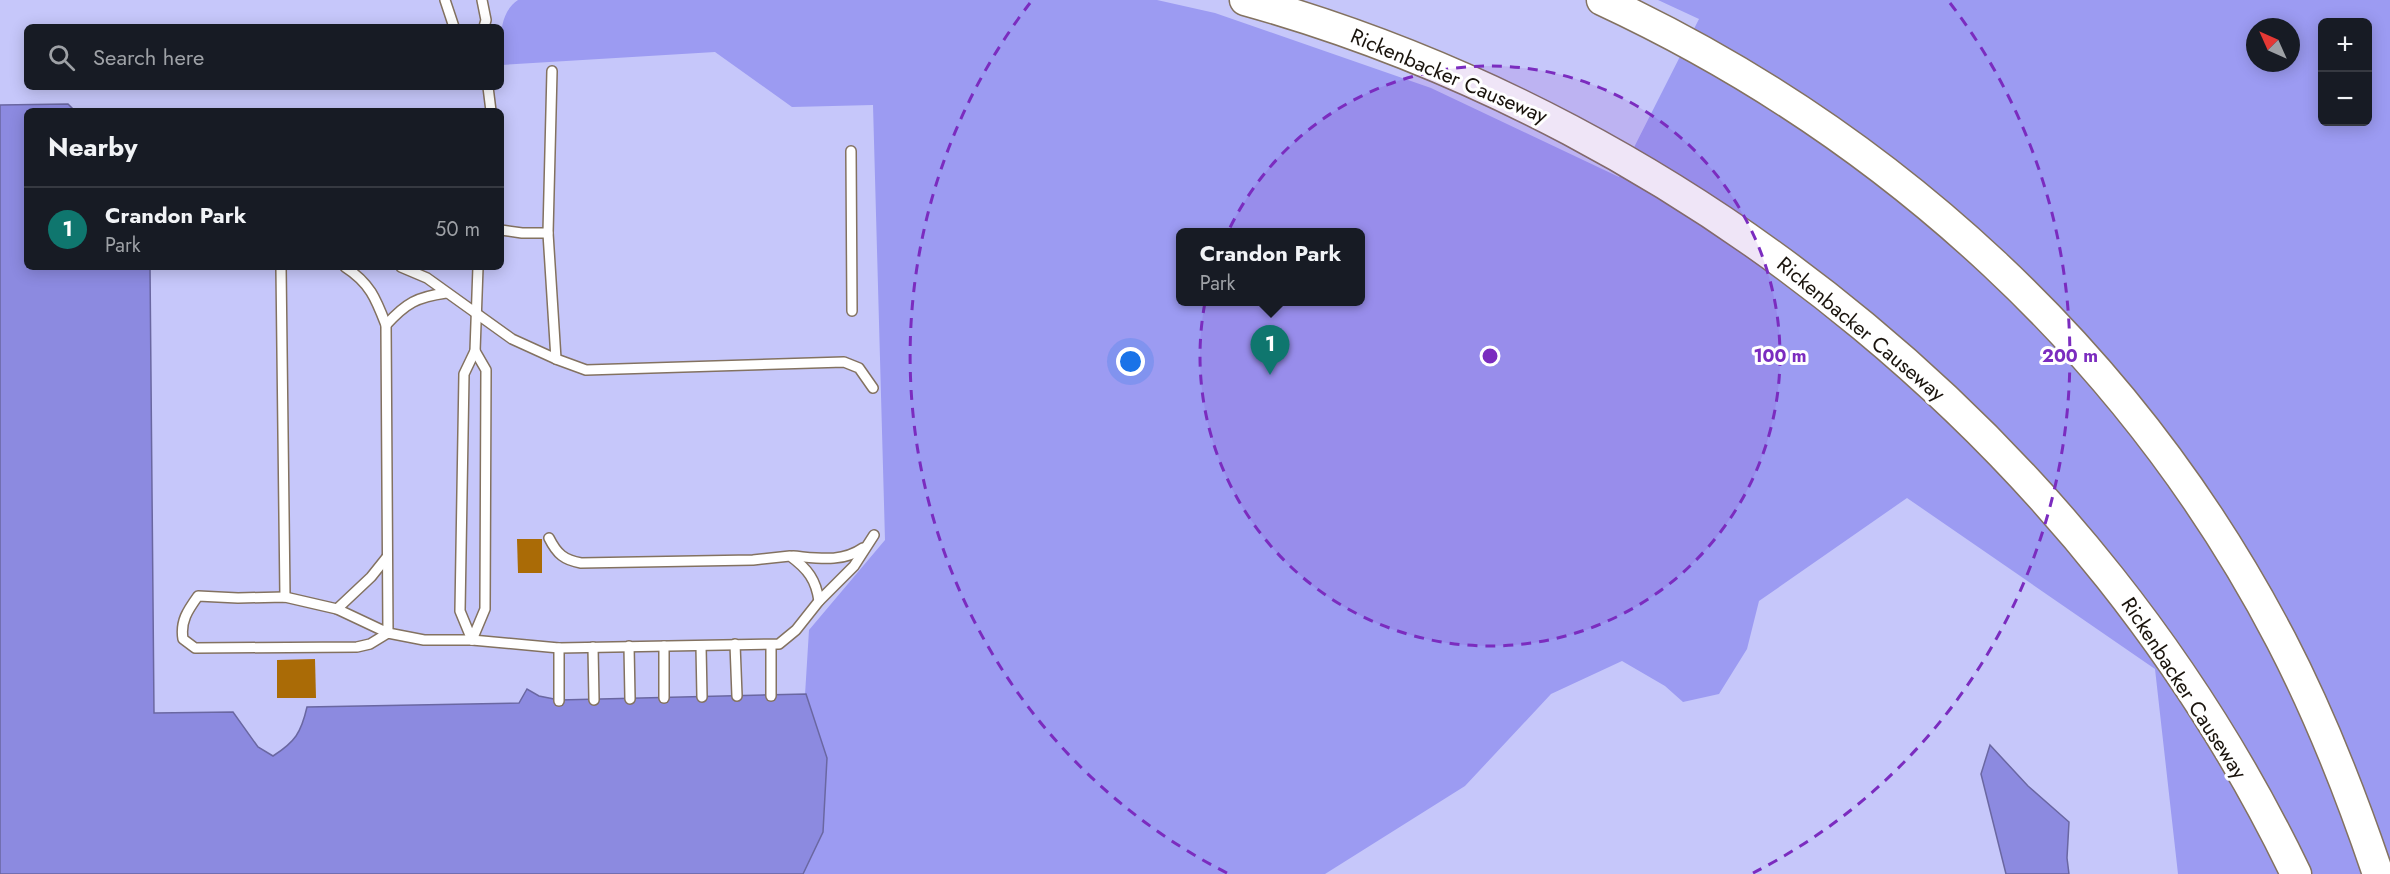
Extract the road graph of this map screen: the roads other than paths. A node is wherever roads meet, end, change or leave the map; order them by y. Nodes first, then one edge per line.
1 (445, 0) edge
2 (482, 0) edge
3 (1245, 0) edge
4 (1602, 0) edge
5 (453, 24) edge
6 (485, 24) edge
7 (552, 71) dead end
8 (488, 90) edge
9 (491, 108) edge
10 (851, 151) dead end
11 (504, 230) edge
12 (548, 233) junction
13 (281, 270) edge
14 (350, 270) edge
15 (408, 270) edge
16 (478, 270) edge
17 (446, 293) junction
18 (852, 311) dead end
19 (477, 313) junction
20 (386, 325) junction
21 (475, 351) junction
22 (556, 360) junction
23 (873, 388) dead end
24 (549, 538) dead end
25 (790, 556) junction
26 (387, 557) junction
27 (285, 597) junction
28 (819, 601) junction
29 (337, 609) junction
30 (388, 633) junction
31 (472, 640) junction
32 (735, 644) junction
33 (771, 645) junction
34 (629, 646) junction
35 (664, 646) junction
36 (701, 646) junction
37 (593, 647) junction
38 (559, 648) junction
39 (737, 696) dead end
40 (771, 696) dead end
41 (702, 697) dead end
42 (664, 698) dead end
43 (630, 699) dead end
44 (594, 700) dead end
45 (559, 701) dead end
46 (2296, 874) edge
47 (2378, 874) edge

1 - 5 lane
2 - 6 lane
3 - 46 main road, Rickenbacker Causeway
4 - 47 main road
7 - 12 lane
8 - 9 lane
10 - 18 lane
11 - 12 lane
12 - 22 lane
13 - 27 lane
14 - 20 lane
15 - 17 lane
16 - 19 lane
17 - 19 lane
17 - 20 lane
19 - 21 lane
19 - 22 lane
20 - 26 lane
21 - 31 lane
21 - 31 lane
22 - 23 lane
24 - 25 lane
25 - 28 lane
25 - 28 lane
26 - 29 lane
26 - 30 lane
27 - 29 lane
27 - 30 lane
28 - 33 lane
29 - 30 lane
30 - 31 lane
31 - 38 lane
32 - 33 lane
32 - 36 lane
32 - 39 lane
33 - 40 lane
34 - 35 lane
34 - 37 lane
34 - 43 lane
35 - 36 lane
35 - 42 lane
36 - 41 lane
37 - 38 lane
37 - 44 lane
38 - 45 lane

